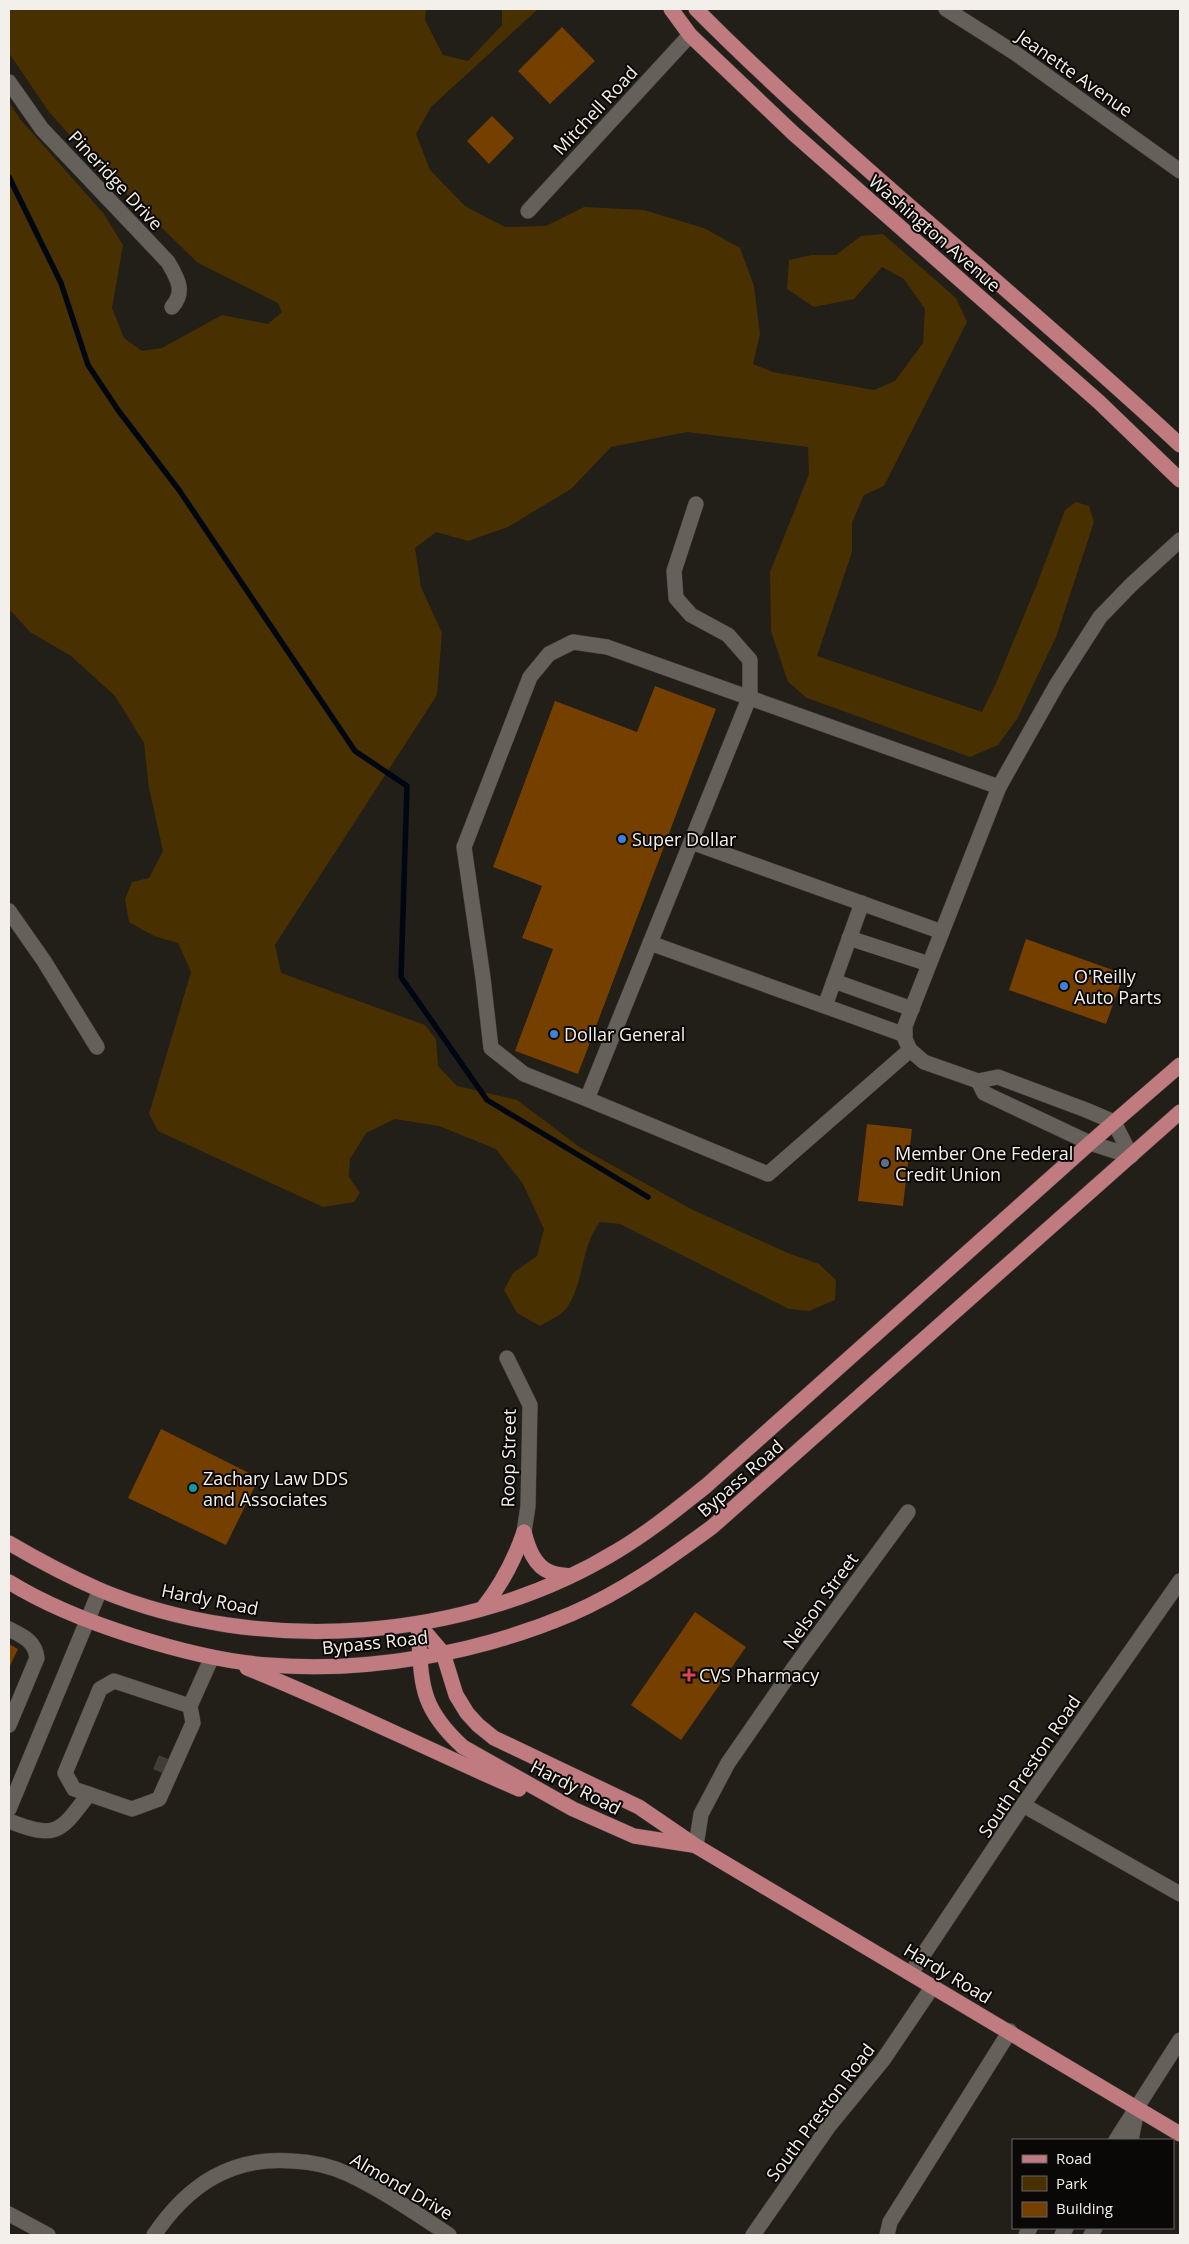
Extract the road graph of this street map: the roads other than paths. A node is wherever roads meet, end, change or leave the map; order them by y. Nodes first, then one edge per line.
1 (672, 9) edge
2 (946, 9) edge
3 (705, 12) edge
4 (690, 34) junction
5 (9, 82) edge
6 (1180, 170) edge
7 (528, 211) dead end
8 (172, 308) dead end
9 (1180, 445) edge
10 (1180, 480) edge
11 (696, 504) dead end
12 (1180, 540) edge
13 (750, 696) junction
14 (999, 787) junction
15 (691, 842) junction
16 (862, 903) junction
17 (9, 911) edge
18 (942, 932) junction
19 (849, 938) junction
20 (650, 943) junction
21 (929, 964) junction
22 (834, 981) junction
23 (825, 1006) junction
24 (912, 1009) junction
25 (906, 1035) junction
26 (97, 1048) dead end
27 (910, 1050) junction
28 (1180, 1065) edge
29 (978, 1081) junction
30 (587, 1099) junction
31 (1180, 1112) edge
32 (1114, 1122) junction
33 (1090, 1143) junction
34 (1131, 1156) junction
35 (507, 1358) dead end
36 (908, 1512) dead end
37 (524, 1532) junction
38 (9, 1543) edge
39 (570, 1576) junction
40 (1180, 1581) edge
41 (9, 1582) edge
42 (100, 1590) junction
43 (483, 1608) junction
44 (88, 1622) junction
45 (418, 1624) junction
46 (9, 1629) edge
47 (443, 1654) junction
48 (420, 1657) junction
49 (218, 1658) junction
50 (190, 1706) junction
51 (9, 1725) edge
52 (184, 1742) junction
53 (168, 1754) tunnel mouth
54 (160, 1772) tunnel mouth
55 (89, 1794) junction
56 (1023, 1805) junction
57 (138, 1806) junction
58 (9, 1809) edge
59 (573, 1809) junction
60 (9, 1821) edge
61 (696, 1846) junction
62 (1180, 1894) edge
63 (911, 1973) junction
64 (933, 1986) junction
65 (1010, 2031) junction
66 (1180, 2040) edge
67 (1138, 2108) junction
68 (1180, 2134) edge
69 (1117, 2139) edge
70 (1132, 2139) edge
71 (9, 2214) edge
72 (48, 2235) edge
73 (154, 2235) edge
74 (449, 2235) edge
75 (753, 2235) edge
76 (887, 2235) edge

1 - 4 main road, Washington Avenue
2 - 6 street, Jeanette Avenue
3 - 9 main road, Washington Avenue
4 - 7 street, Mitchell Road
4 - 10 main road, Washington Avenue
5 - 8 street, Pineridge Drive
11 - 13 street
12 - 14 street
13 - 14 street
13 - 15 street
13 - 30 street
14 - 18 street
15 - 16 street
15 - 20 street
16 - 18 street
16 - 19 street
17 - 26 street
18 - 21 street
19 - 21 street
19 - 22 street
20 - 23 street
20 - 30 street
21 - 24 street
22 - 23 street
22 - 24 street
23 - 25 street
24 - 25 street
25 - 27 street
27 - 29 street
27 - 30 street
28 - 32 main road, Bypass Road
29 - 32 street
29 - 33 street
31 - 34 main road, Bypass Road
32 - 33 main road, Bypass Road
32 - 34 street
33 - 34 street
33 - 39 main road, Bypass Road
34 - 47 main road, Bypass Road
35 - 37 street, Roop Street
36 - 61 street, Nelson Street
37 - 39 main road
37 - 43 main road
38 - 42 main road, Hardy Road
39 - 43 main road, Bypass Road
40 - 56 street, South Preston Road
41 - 44 main road
42 - 44 street
42 - 45 main road, Hardy Road
43 - 45 main road, Bypass Road
44 - 49 main road
44 - 58 street
45 - 47 main road, Hardy Road
45 - 48 main road, Hardy Road
46 - 51 street
47 - 48 main road, Bypass Road
47 - 61 main road, Hardy Road
48 - 49 main road, Bypass Road
48 - 59 main road, Hardy Road
49 - 50 street
49 - 59 main road
50 - 52 street
50 - 55 street
52 - 53 street
52 - 57 street
54 - 57 street
55 - 57 street
55 - 60 street
56 - 62 street
56 - 63 street, South Preston Road
59 - 61 main road, Hardy Road
61 - 63 main road, Hardy Road
63 - 64 main road, Hardy Road
64 - 65 main road, Hardy Road
64 - 75 street, South Preston Road
65 - 67 main road, Hardy Road
65 - 76 street
66 - 67 street
67 - 68 main road, Hardy Road
67 - 69 street
67 - 70 street
71 - 72 street
73 - 74 street, Almond Drive

